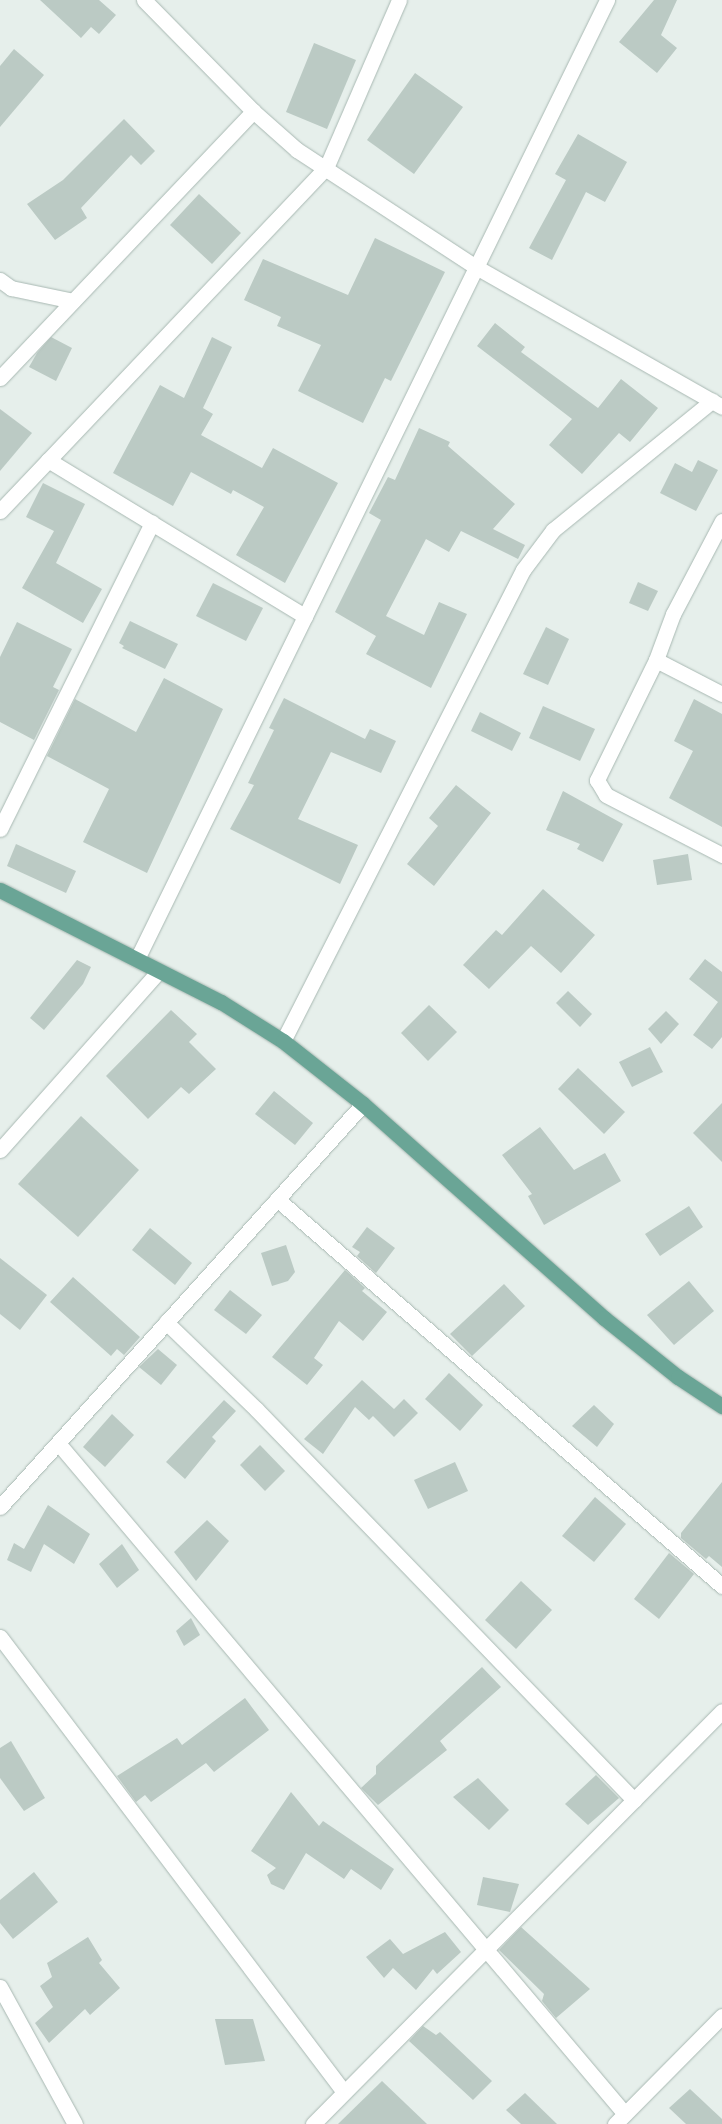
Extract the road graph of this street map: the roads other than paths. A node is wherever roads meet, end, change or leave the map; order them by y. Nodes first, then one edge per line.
1 (144, 0) edge
2 (400, 0) edge
3 (607, 0) edge
4 (253, 111) junction
5 (326, 168) junction
6 (476, 267) junction
7 (4, 286) edge
8 (73, 301) junction
9 (0, 378) edge
10 (717, 404) edge
11 (48, 460) junction
12 (0, 511) edge
13 (722, 522) edge
14 (152, 524) junction
15 (305, 616) junction
16 (656, 660) junction
17 (722, 694) edge
18 (0, 829) edge
19 (722, 855) edge
20 (0, 890) edge
21 (137, 959) junction
22 (159, 971) junction
23 (283, 1041) junction
24 (363, 1104) junction
25 (0, 1150) edge
26 (277, 1199) junction
27 (166, 1322) junction
28 (722, 1406) edge
29 (58, 1443) junction
30 (0, 1507) edge
31 (722, 1586) edge
32 (0, 1637) edge
33 (722, 1711) edge
34 (634, 1800) junction
35 (486, 1949) junction
36 (0, 1987) edge
37 (722, 2016) edge
38 (344, 2092) junction
39 (620, 2119) edge
40 (75, 2124) edge
41 (313, 2124) edge

1 - 4 street
2 - 5 street
3 - 6 street
4 - 5 street
4 - 8 street
5 - 6 street
5 - 11 street
6 - 10 street
6 - 15 street
7 - 8 street
8 - 9 street
10 - 23 street
11 - 12 street
11 - 14 street
13 - 16 street
14 - 15 street
14 - 18 street
15 - 21 street
16 - 17 street
16 - 19 street
20 - 21 main road
21 - 22 main road
22 - 23 main road
22 - 25 street
23 - 24 main road
24 - 26 street
24 - 28 main road
26 - 27 street
26 - 31 street
27 - 29 street
27 - 34 street
29 - 30 street
29 - 35 street
32 - 38 street
33 - 34 street
34 - 35 street
35 - 38 street
35 - 39 street
36 - 40 street
37 - 39 street
38 - 41 street

